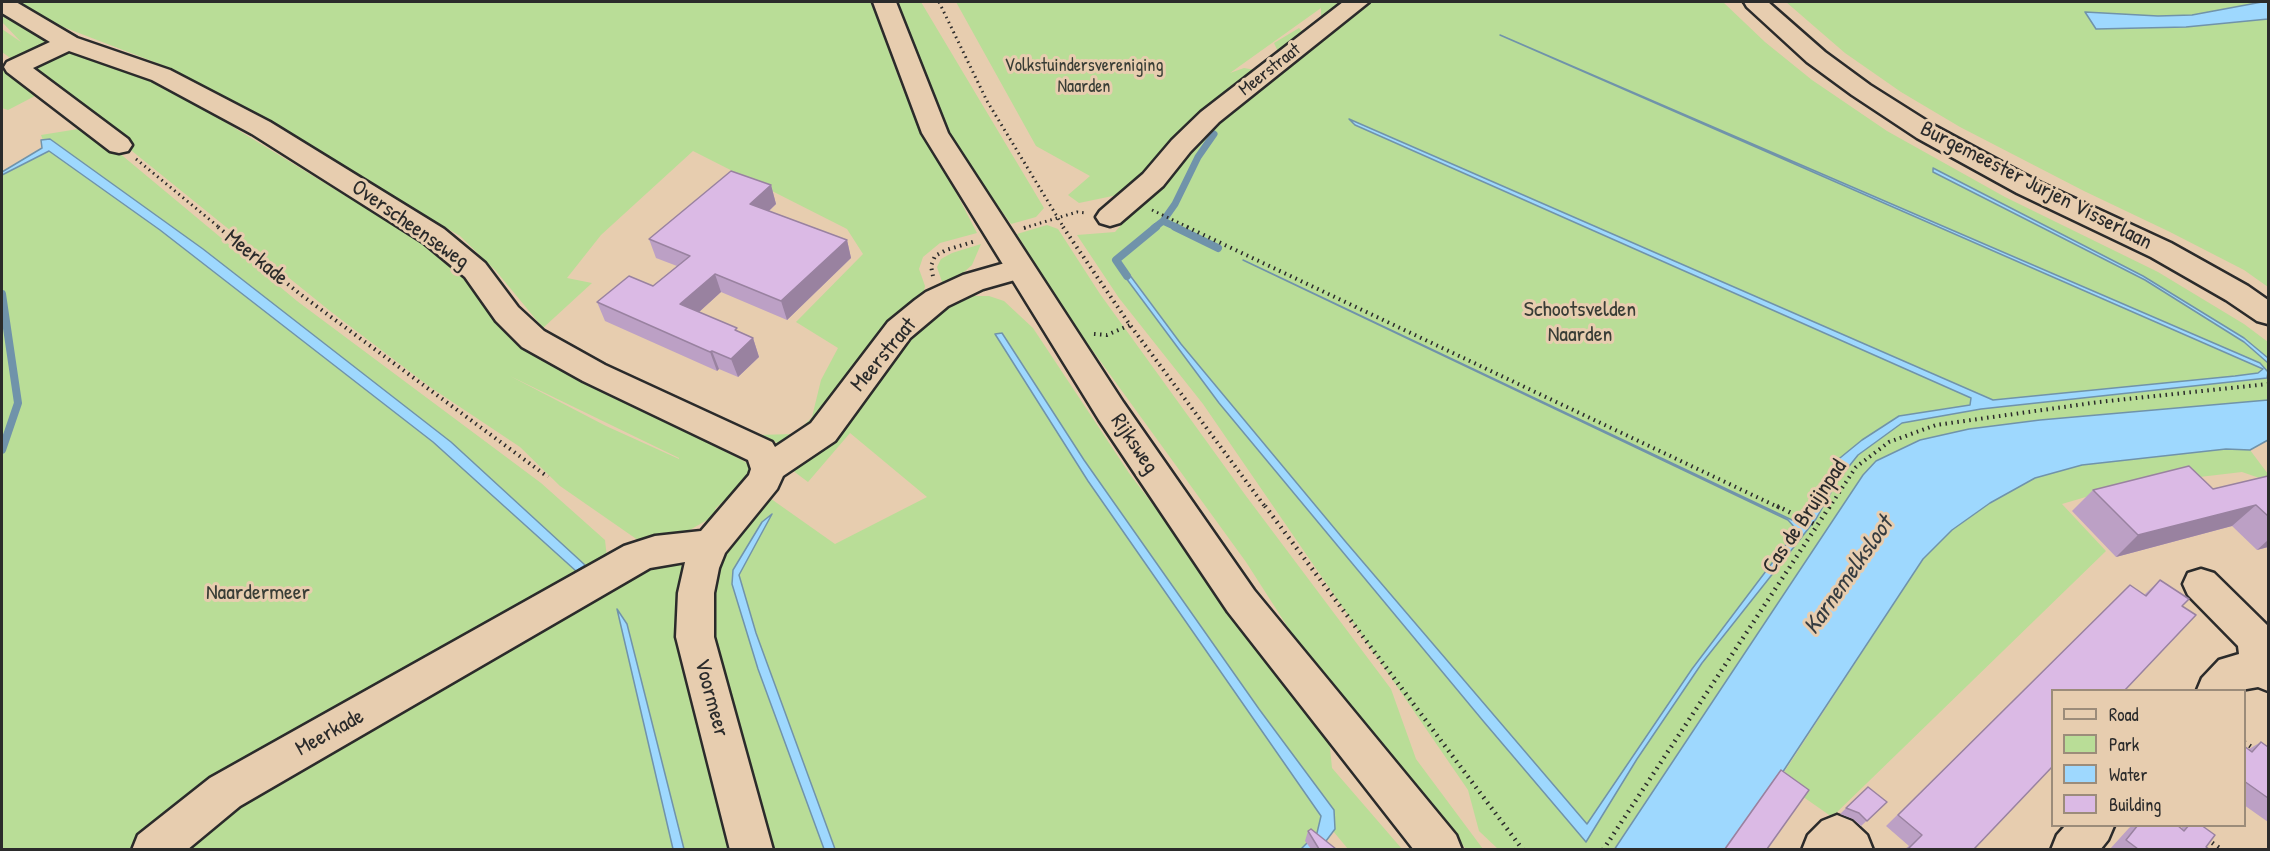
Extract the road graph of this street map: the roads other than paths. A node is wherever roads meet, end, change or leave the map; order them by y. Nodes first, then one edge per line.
1 (884, 2) edge
2 (1357, 2) edge
3 (1755, 2) edge
4 (2, 3) edge
5 (68, 43) junction
6 (119, 145) road end
7 (1110, 216) dead end
8 (1019, 269) junction
9 (2268, 314) edge
10 (768, 469) junction
11 (711, 545) junction
12 (2201, 584) dead end
13 (2265, 672) edge
14 (2218, 689) edge
15 (2092, 827) edge
16 (153, 849) edge
17 (752, 849) edge
18 (1441, 849) edge
19 (1823, 849) edge
20 (1852, 849) edge
21 (2072, 849) edge

1 - 8 street, Rijksweg
2 - 7 street, Meerstraat
3 - 9 street, Burgemeester Jurjen Visserlaan
4 - 5 street, Overscheenseweg
5 - 6 street
5 - 10 street, Overscheenseweg
8 - 10 street, Meerstraat
8 - 18 street, Rijksweg
10 - 11 street
11 - 16 street, Meerkade
11 - 17 street, Voormeer
12 - 13 street
13 - 14 street
15 - 21 street
19 - 20 street

